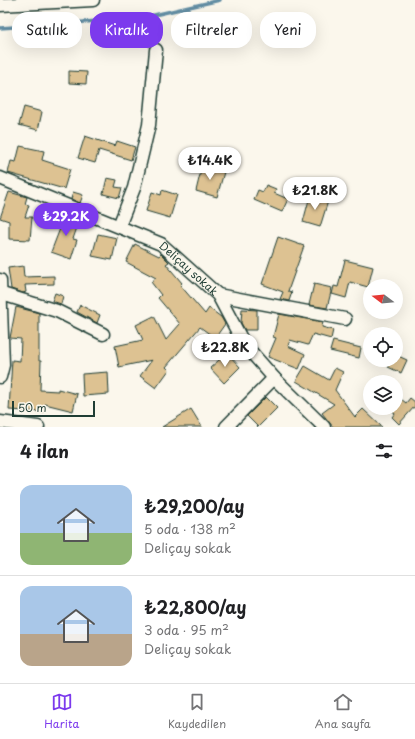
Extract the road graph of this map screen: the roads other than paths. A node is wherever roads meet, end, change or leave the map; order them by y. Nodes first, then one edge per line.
1 (93, 0) edge
2 (0, 6) edge
3 (156, 50) dead end
4 (0, 178) edge
5 (119, 226) junction
6 (0, 280) edge
7 (2, 294) junction
8 (218, 294) junction
9 (345, 319) dead end
10 (102, 334) dead end
11 (0, 376) edge
12 (274, 378) junction
13 (0, 422) edge
14 (38, 427) edge
15 (226, 427) edge
16 (324, 427) edge

1 - 2 street
3 - 5 street
4 - 5 street, Deliçay sokak
5 - 8 street, Deliçay sokak
6 - 7 street
7 - 10 street
7 - 11 street
8 - 9 street
8 - 12 street, Deliçay sokak
12 - 15 street
12 - 16 street, Deliçay sokak
13 - 14 street

